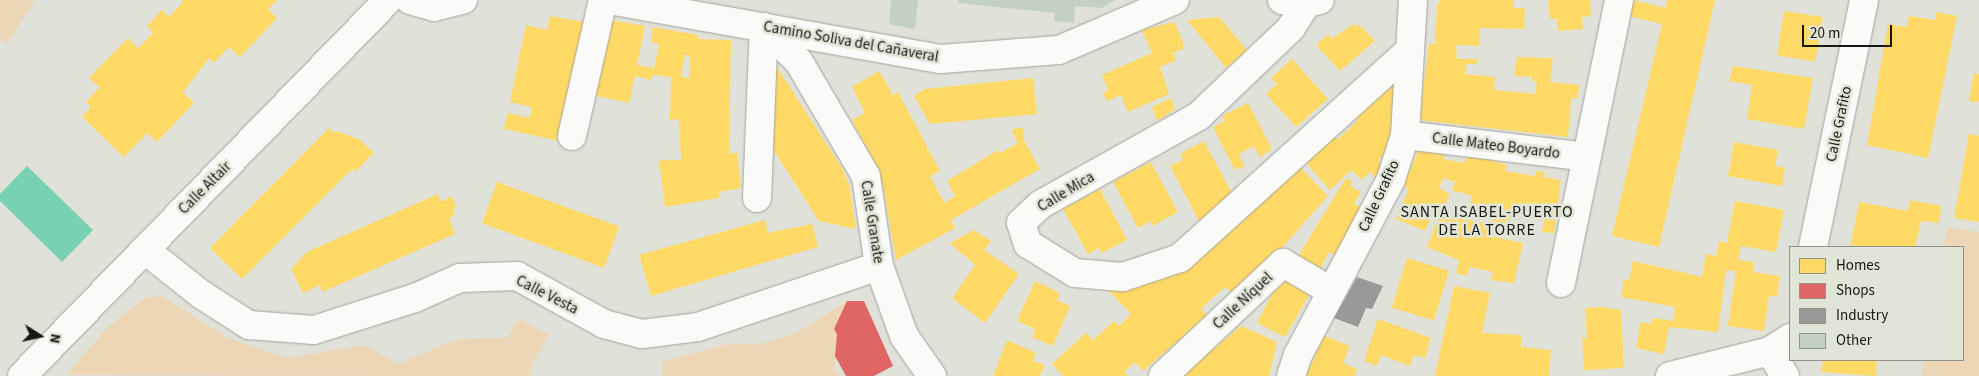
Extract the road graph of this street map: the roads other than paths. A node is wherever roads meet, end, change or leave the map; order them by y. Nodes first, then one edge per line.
1 (388, 0) edge
2 (410, 0) edge
3 (463, 0) edge
4 (603, 0) edge
5 (609, 0) edge
6 (1176, 0) edge
7 (1413, 0) edge
8 (1619, 0) edge
9 (1864, 0) edge
10 (1303, 1) edge
11 (764, 27) junction
12 (1410, 50) junction
13 (1405, 135) junction
14 (572, 136) dead end
15 (1587, 156) junction
16 (757, 198) dead end
17 (1813, 246) edge
18 (145, 250) junction
19 (878, 266) junction
20 (1561, 283) dead end
21 (1331, 291) junction
22 (1780, 345) edge
23 (22, 376) edge
24 (932, 376) edge
25 (1163, 376) edge
26 (1291, 376) edge
27 (1670, 376) edge
28 (1786, 376) edge

1 - 18 street, Calle Altair
2 - 3 street
4 - 14 street
5 - 11 street, Camino Soliva del Cañaveral
6 - 11 street, Camino Soliva del Cañaveral
7 - 12 street, Calle Grafito
8 - 15 street
9 - 17 street, Calle Grafito
10 - 12 street, Calle Mica
11 - 16 street
11 - 19 street, Calle Granate
12 - 13 street, Calle Grafito
13 - 15 street, Calle Mateo Boyardo
13 - 21 street, Calle Grafito
15 - 20 street
18 - 19 street, Calle Vesta
18 - 23 street, Calle Altair
19 - 24 street, Calle Granate
21 - 25 street, Calle Níquel
21 - 26 street, Calle Grafito
22 - 27 street
22 - 28 street

